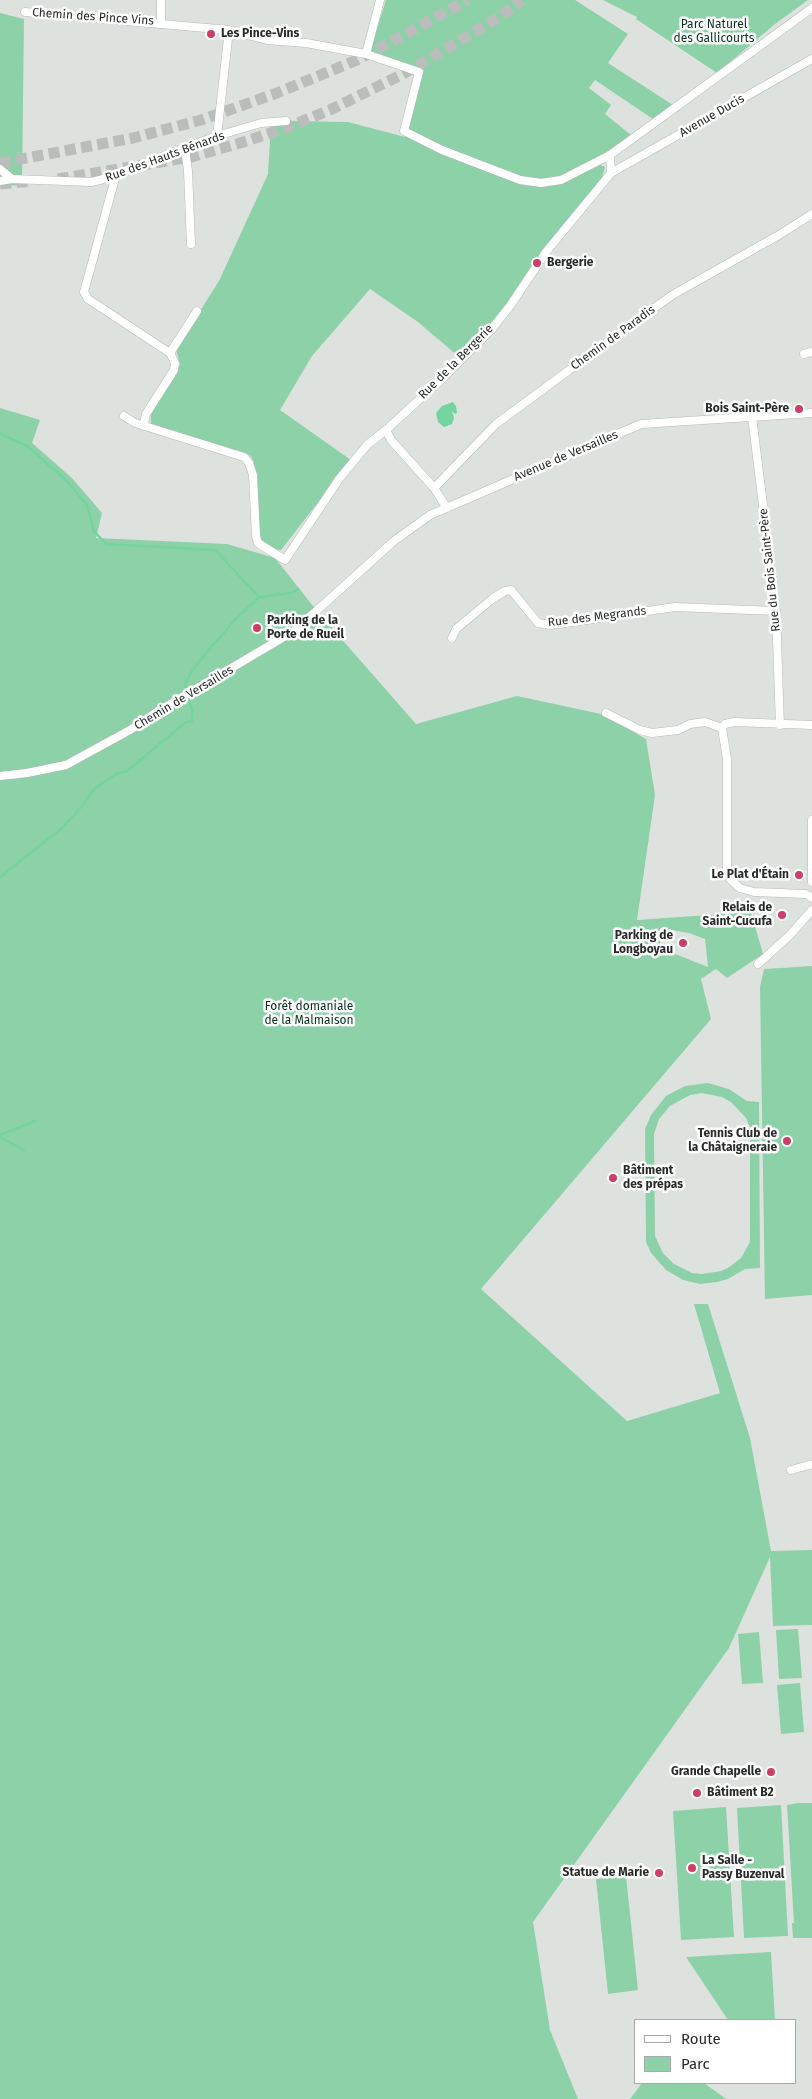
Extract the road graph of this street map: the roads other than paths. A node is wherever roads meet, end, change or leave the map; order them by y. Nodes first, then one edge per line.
1 (161, 0) edge
2 (380, 0) edge
3 (812, 8) edge
4 (25, 12) dead end
5 (161, 22) junction
6 (229, 30) junction
7 (366, 54) junction
8 (812, 59) edge
9 (286, 120) dead end
10 (217, 136) junction
11 (184, 150) junction
12 (610, 155) junction
13 (0, 169) edge
14 (611, 173) junction
15 (116, 175) junction
16 (12, 179) junction
17 (0, 180) edge
18 (812, 214) edge
19 (191, 244) dead end
20 (198, 311) dead end
21 (812, 352) edge
22 (170, 354) junction
23 (804, 354) dead end
24 (812, 413) edge
25 (124, 416) dead end
26 (752, 416) junction
27 (144, 424) junction
28 (386, 430) junction
29 (434, 488) junction
30 (447, 508) junction
31 (349, 582) joint
32 (776, 611) junction
33 (452, 638) dead end
34 (606, 713) dead end
35 (780, 725) junction
36 (812, 725) edge
37 (722, 728) junction
38 (0, 776) edge
39 (812, 820) edge
40 (812, 882) edge
41 (812, 898) edge
42 (812, 910) edge
43 (758, 964) dead end
44 (812, 1464) edge
45 (791, 1470) dead end

1 - 5 street
2 - 7 street
3 - 12 street
4 - 5 street, Chemin des Pince Vins
5 - 6 street, Chemin des Pince Vins
6 - 7 street, Chemin des Pince Vins
6 - 10 street
7 - 12 street, Chemin des Pince Vins
8 - 14 street, Avenue Ducis
9 - 10 street, Rue des Hauts Bénards
10 - 11 street, Rue des Hauts Bénards
11 - 15 street, Rue des Hauts Bénards
11 - 19 street
12 - 14 street
13 - 16 street
14 - 28 street, Rue de la Bergerie
15 - 16 street, Rue des Hauts Bénards
15 - 22 street
16 - 17 street, Rue des Hauts Bénards
18 - 29 street, Chemin de Paradis
20 - 22 street
21 - 23 street
22 - 27 street
24 - 26 street, Avenue de Versailles
25 - 27 street
26 - 30 street, Avenue de Versailles
26 - 32 street, Rue du Bois Saint-Père
27 - 28 street, Rue de la Bergerie
28 - 29 street
29 - 30 street
30 - 31 street, Avenue de Versailles
31 - 38 street, Chemin de Versailles
32 - 33 street, Rue des Megrands
32 - 35 street, Rue du Bois Saint-Père
34 - 37 street
35 - 36 street
35 - 37 street
37 - 41 street
39 - 40 street
42 - 43 street
44 - 45 street

